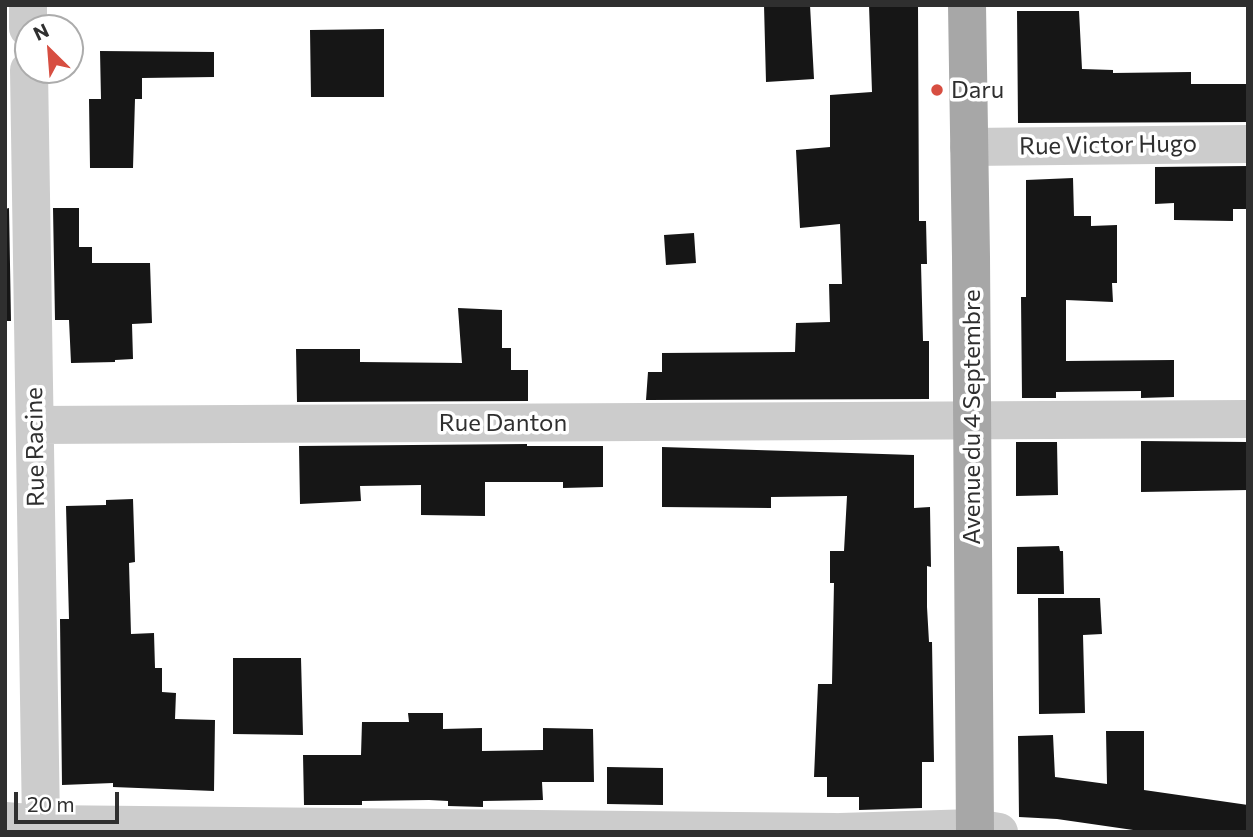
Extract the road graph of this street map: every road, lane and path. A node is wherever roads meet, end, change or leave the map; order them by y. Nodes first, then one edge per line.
1 (967, 5) edge
2 (29, 84) edge
3 (1248, 144) edge
4 (969, 147) junction
5 (1248, 419) edge
6 (972, 421) junction
7 (35, 425) junction
8 (23, 822) edge
9 (983, 831) edge
10 (837, 832) edge

1 - 4 main road, Avenue du 4 Septembre
2 - 7 street, Rue Racine
3 - 4 street, Rue Victor Hugo
4 - 6 main road, Avenue du 4 Septembre
5 - 6 street, Rue Danton
6 - 7 street, Rue Danton
6 - 9 main road, Avenue du 4 Septembre
7 - 8 street, Rue Racine
8 - 10 street
9 - 10 street

